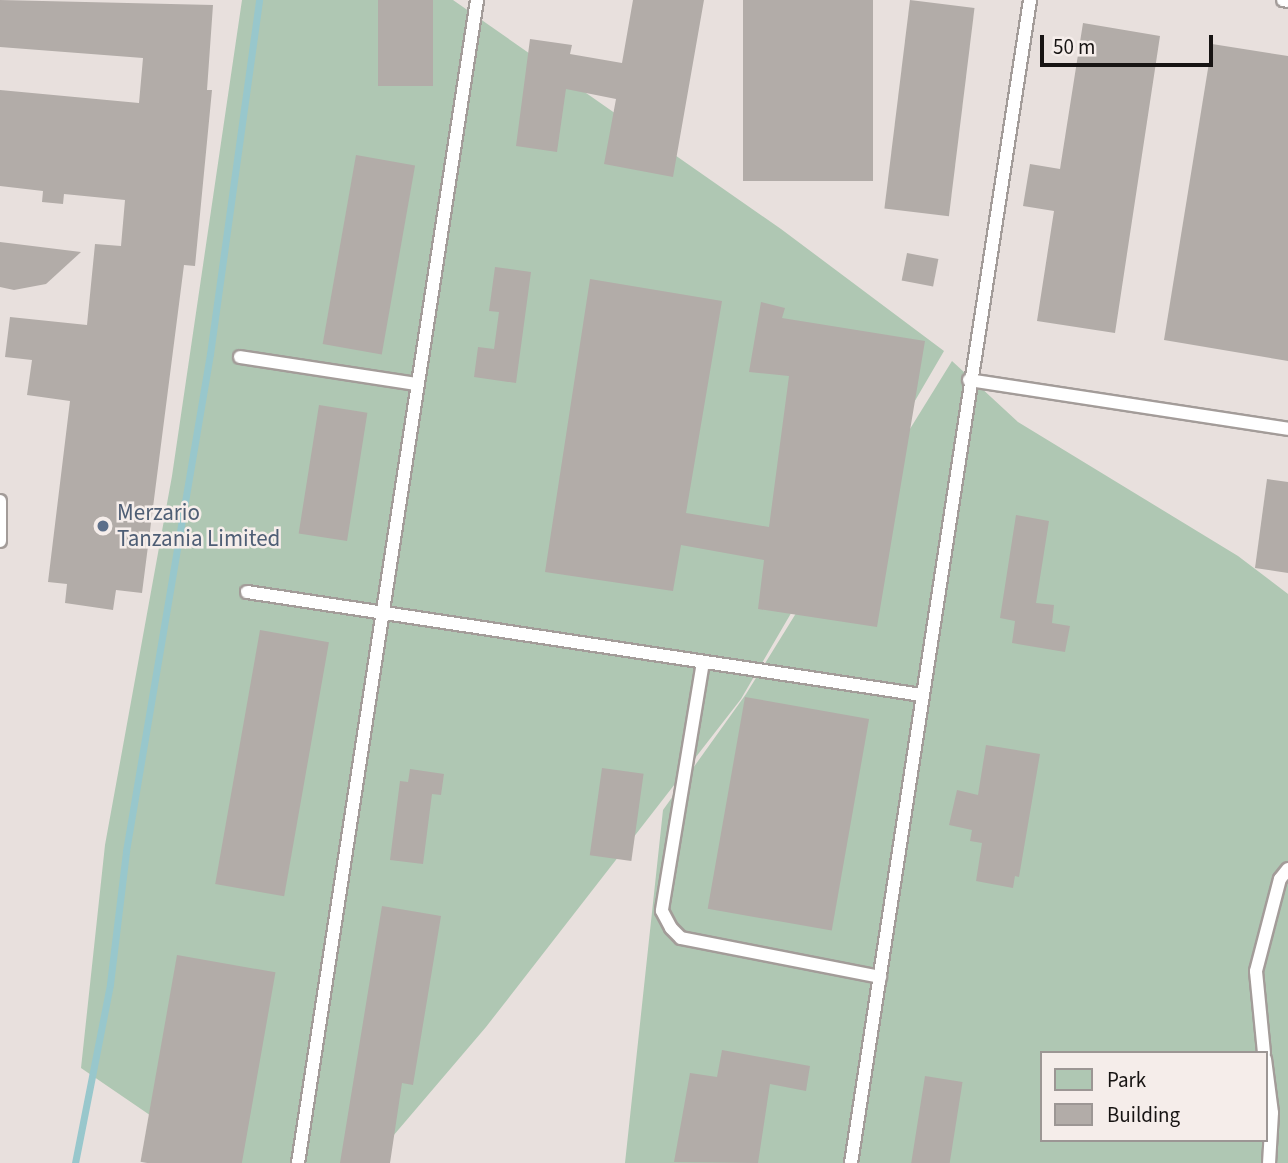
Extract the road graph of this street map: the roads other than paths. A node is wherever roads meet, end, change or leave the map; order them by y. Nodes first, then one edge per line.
1 (477, 0) edge
2 (1030, 0) edge
3 (240, 357) dead end
4 (969, 380) junction
5 (417, 384) junction
6 (1288, 429) edge
7 (0, 501) edge
8 (0, 541) edge
9 (247, 592) dead end
10 (385, 611) junction
11 (704, 662) junction
12 (922, 695) junction
13 (1288, 869) edge
14 (880, 977) junction
15 (1264, 1051) edge
16 (1267, 1074) edge
17 (298, 1163) edge
18 (850, 1163) edge
19 (1269, 1163) edge

1 - 5 lane
2 - 4 lane
3 - 5 lane
4 - 6 lane
4 - 12 lane
5 - 10 lane
7 - 8 lane
9 - 10 lane
10 - 11 lane
10 - 17 lane
11 - 12 lane
11 - 14 lane
12 - 14 lane
13 - 15 lane
14 - 18 lane
16 - 19 lane

